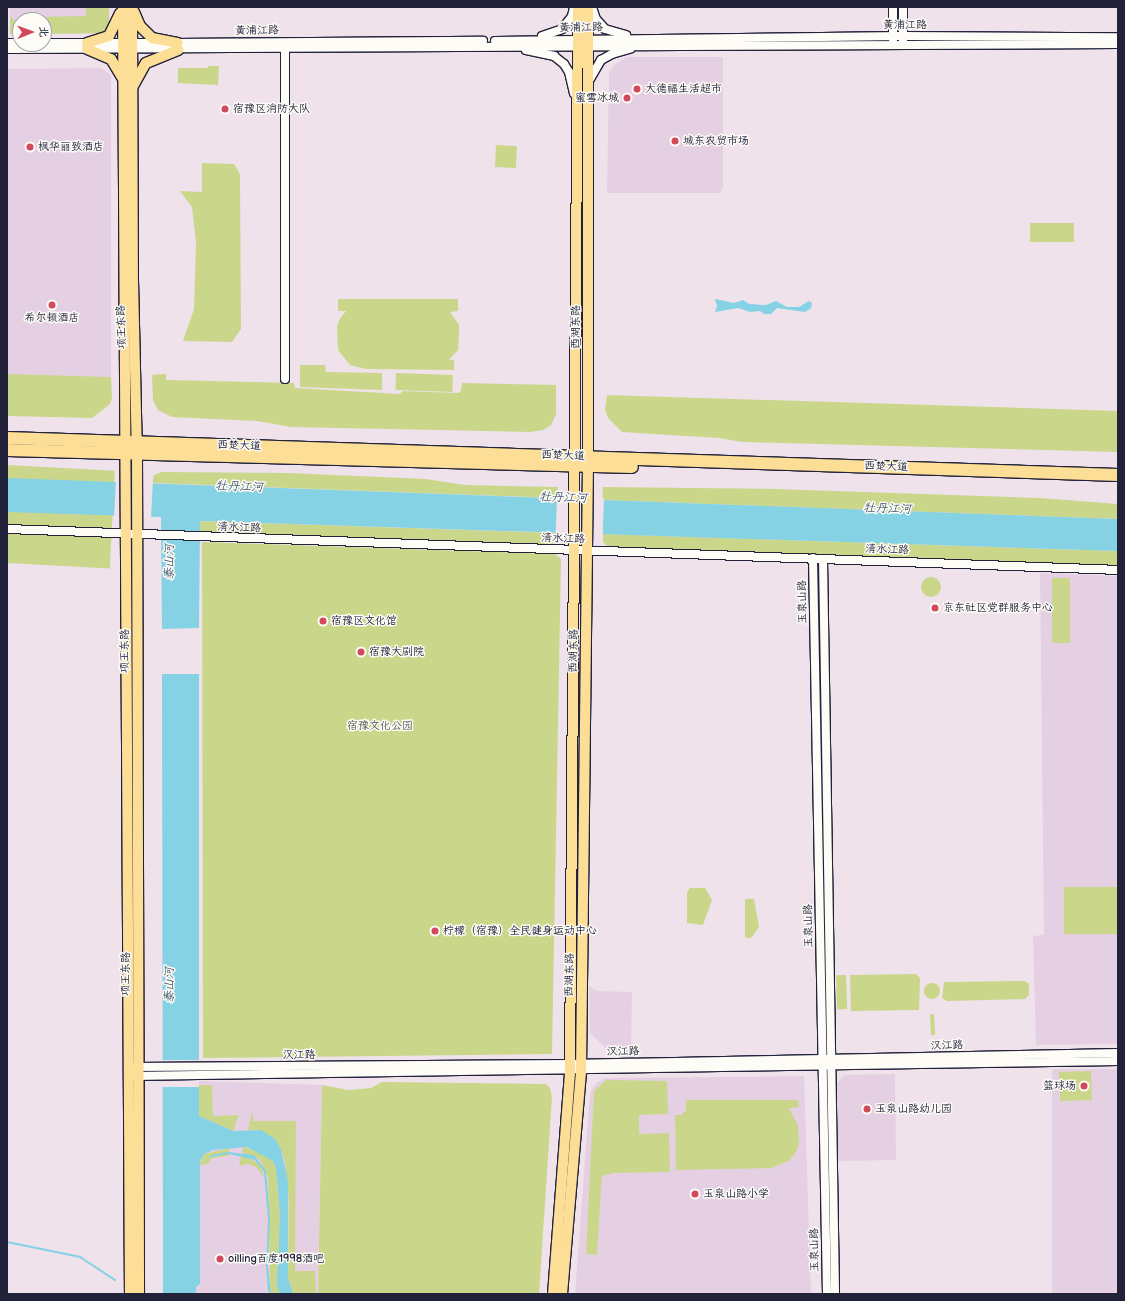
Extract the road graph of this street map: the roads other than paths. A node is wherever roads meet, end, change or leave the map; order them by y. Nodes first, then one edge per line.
1 (122, 7) edge
2 (132, 7) edge
3 (574, 7) edge
4 (578, 7) edge
5 (588, 7) edge
6 (592, 7) edge
7 (892, 7) edge
8 (903, 7) edge
9 (1118, 37) edge
10 (893, 40) junction
11 (903, 40) junction
12 (646, 42) junction
13 (582, 43) junction
14 (52, 44) edge
15 (285, 44) junction
16 (503, 44) junction
17 (1118, 44) edge
18 (128, 45) junction
19 (87, 46) junction
20 (179, 46) junction
21 (7, 49) edge
22 (128, 88) junction
23 (587, 114) junction
24 (576, 115) junction
25 (285, 378) dead end
26 (7, 438) edge
27 (131, 448) junction
28 (7, 450) edge
29 (574, 460) junction
30 (588, 461) junction
31 (1118, 475) edge
32 (1118, 483) edge
33 (7, 529) edge
34 (126, 534) junction
35 (138, 535) junction
36 (575, 546) junction
37 (587, 546) junction
38 (813, 558) junction
39 (823, 559) junction
40 (1118, 570) edge
41 (1118, 1053) edge
42 (1118, 1061) edge
43 (831, 1062) junction
44 (822, 1063) junction
45 (581, 1067) junction
46 (570, 1068) junction
47 (204, 1071) junction
48 (133, 1072) junction
49 (130, 1294) edge
50 (140, 1294) edge
51 (553, 1294) edge
52 (562, 1294) edge
53 (827, 1294) edge
54 (835, 1294) edge

1 - 18 main road, 项王东路
1 - 19 main road
2 - 18 main road, 项王东路
2 - 20 main road
3 - 16 street
4 - 13 main road, 西湖东路
5 - 13 main road, 西湖东路
6 - 12 street
7 - 10 street
8 - 11 street
9 - 11 street, 黄浦江路
10 - 11 street, 黄浦江路
10 - 12 street, 黄浦江路
11 - 17 street, 黄浦江路
12 - 13 street, 黄浦江路
12 - 23 street
13 - 16 street, 黄浦江路
13 - 23 main road, 西湖东路
13 - 24 main road, 西湖东路
14 - 19 street
15 - 16 street, 黄浦江路
15 - 20 street, 黄浦江路
15 - 25 street
16 - 24 street
18 - 19 street, 黄浦江路
18 - 20 street, 黄浦江路
18 - 22 main road, 项王东路
19 - 21 street
19 - 22 main road
20 - 22 main road
22 - 27 main road, 项王东路
23 - 30 main road, 西湖东路
24 - 29 main road, 西湖东路
26 - 27 highway, 西楚大道
27 - 28 highway, 西楚大道
27 - 29 highway, 西楚大道
27 - 34 main road, 项王东路
27 - 35 main road, 项王东路
29 - 30 highway, 西楚大道
29 - 36 main road, 西湖东路
30 - 31 highway, 西楚大道
30 - 32 highway, 西楚大道
30 - 37 main road, 西湖东路
33 - 34 street, 清水江路
34 - 35 street, 清水江路
34 - 48 main road, 项王东路
35 - 36 street, 清水江路
35 - 48 main road, 项王东路
36 - 37 street, 清水江路
36 - 46 main road, 西湖东路
37 - 38 street, 清水江路
37 - 45 main road, 西湖东路
38 - 39 street, 清水江路
38 - 44 street, 玉泉山路
39 - 40 street, 清水江路
39 - 43 street, 玉泉山路
41 - 43 street, 汉江路
42 - 43 street, 汉江路
43 - 44 street, 汉江路
43 - 54 street, 玉泉山路
44 - 45 street, 汉江路
44 - 53 street, 玉泉山路
45 - 46 street, 汉江路
45 - 52 main road, 西湖东路
46 - 47 street, 汉江路
46 - 51 main road, 西湖东路
47 - 48 street, 汉江路
47 - 48 street, 汉江路
48 - 49 main road, 项王东路
48 - 50 main road, 项王东路

